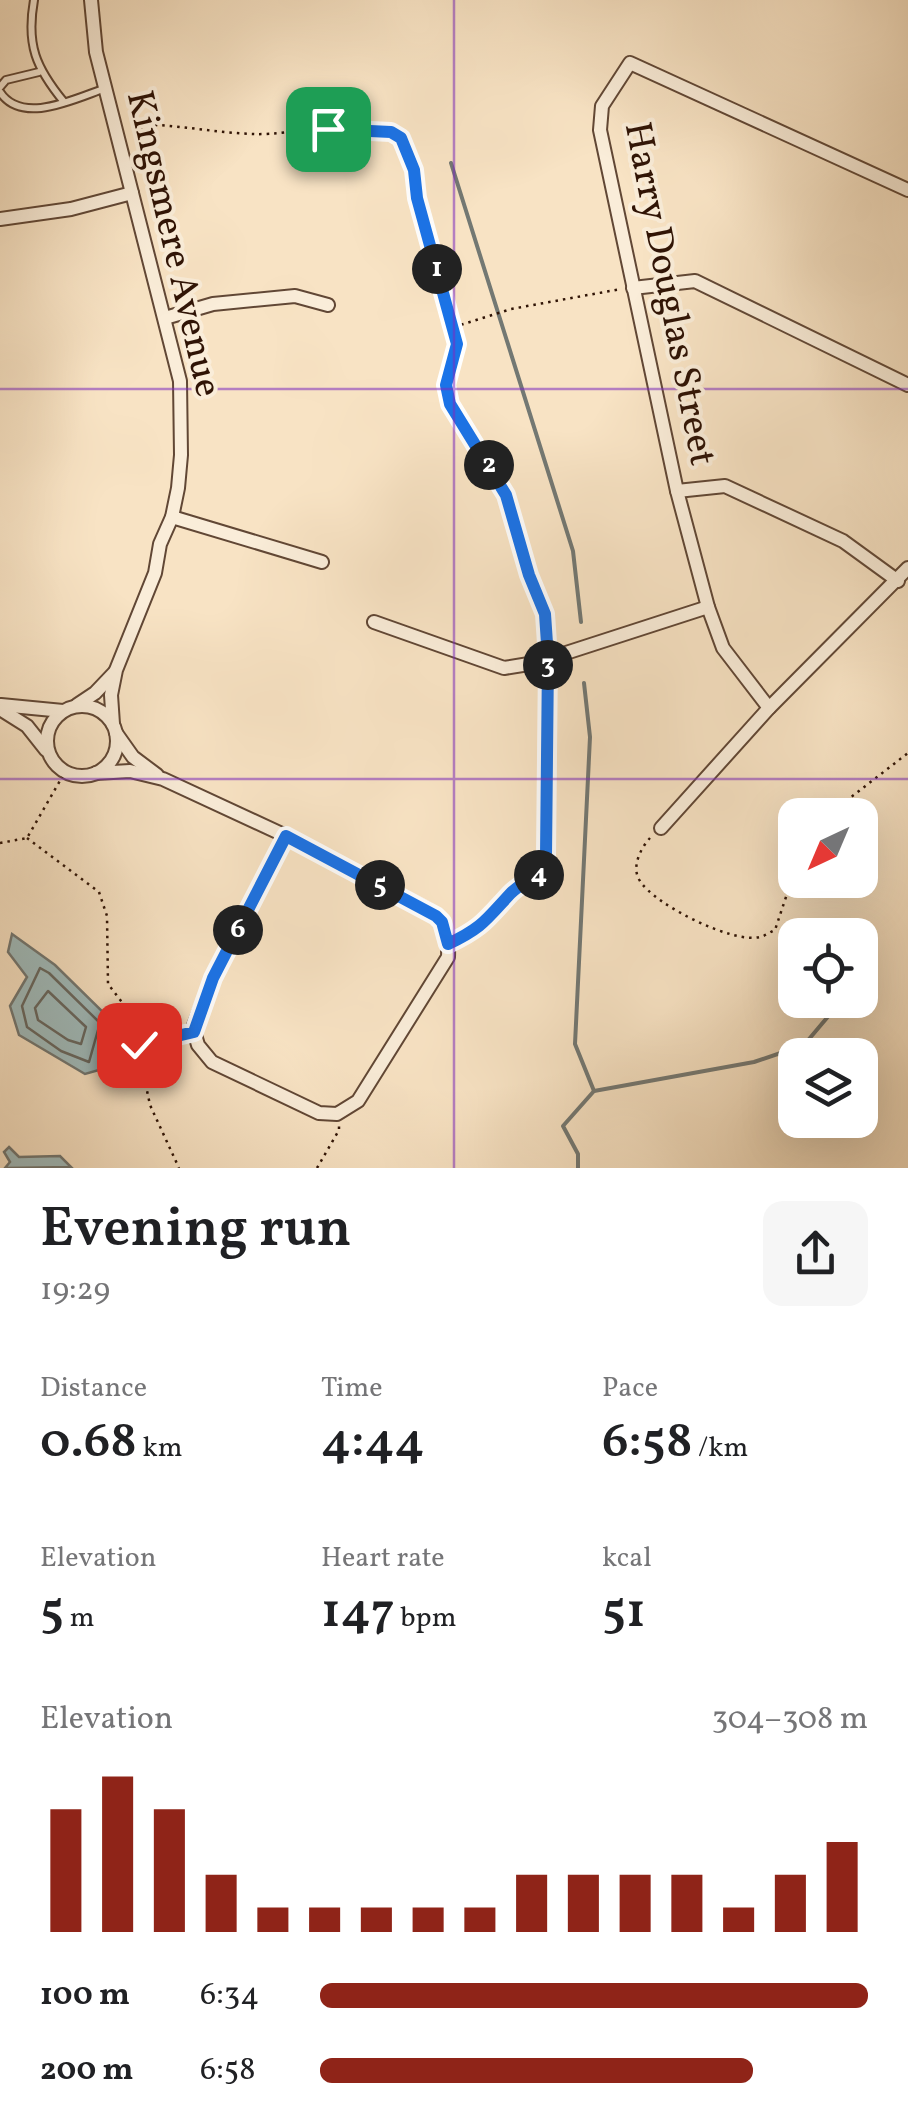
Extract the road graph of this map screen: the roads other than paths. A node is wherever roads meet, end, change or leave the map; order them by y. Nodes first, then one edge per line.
1 (34, 0) edge
2 (91, 0) edge
3 (39, 72) junction
4 (107, 88) junction
5 (0, 90) edge
6 (64, 102) junction
7 (908, 190) edge
8 (132, 193) junction
9 (0, 219) edge
10 (633, 288) junction
11 (328, 305) dead end
12 (165, 318) junction
13 (908, 385) edge
14 (677, 491) junction
15 (172, 518) junction
16 (322, 562) dead end
17 (908, 568) edge
18 (898, 581) junction
19 (708, 606) junction
20 (374, 622) dead end
21 (116, 670) junction
22 (0, 707) edge
23 (70, 708) junction
24 (769, 708) junction
25 (114, 728) junction
26 (49, 753) junction
27 (96, 772) junction
28 (163, 779) junction
29 (661, 828) road end
30 (286, 836) junction

1 - 3 lane
2 - 4 street, Kingsmere Avenue
3 - 5 lane
3 - 6 lane
4 - 6 lane
4 - 8 street, Kingsmere Avenue
5 - 6 lane
7 - 10 street, Harry Douglas Street
8 - 9 street
8 - 12 street, Kingsmere Avenue
10 - 13 street
10 - 14 street, Harry Douglas Street
11 - 12 street
12 - 15 street, Kingsmere Avenue
14 - 18 street
14 - 19 street, Harry Douglas Street
15 - 16 street
15 - 21 street, Kingsmere Avenue
17 - 18 street
18 - 24 street
19 - 20 street
19 - 24 street, Harry Douglas Street
21 - 23 street, Kingsmere Avenue
21 - 25 street, Kingsmere Avenue
22 - 23 street
22 - 26 street
23 - 25 street
23 - 26 street
24 - 29 street
25 - 27 street
25 - 28 street
26 - 27 street
27 - 28 street
28 - 30 street
30 - 30 street

